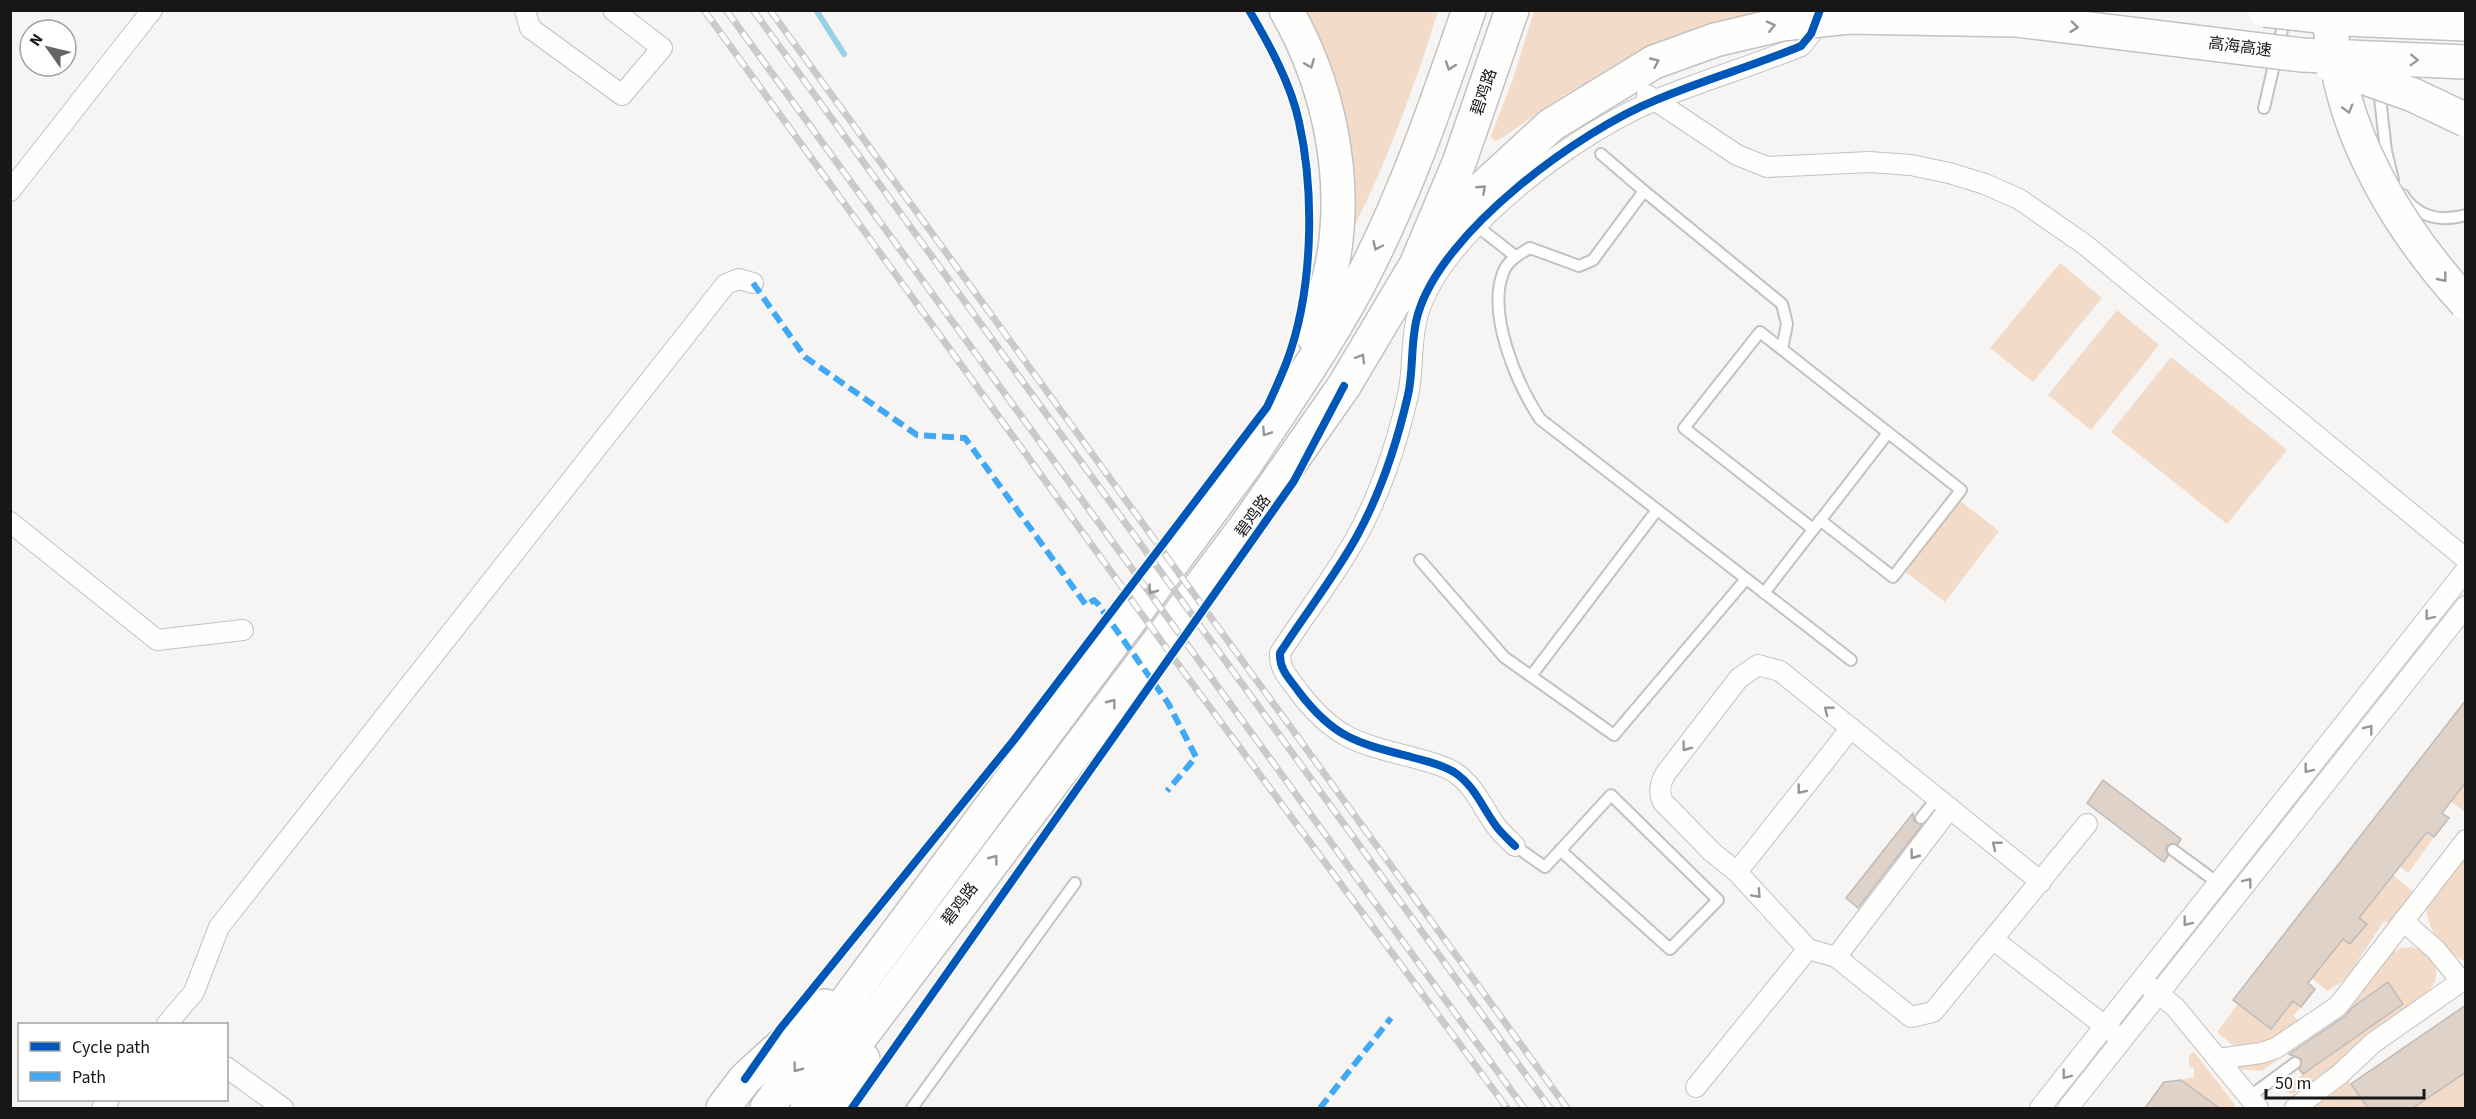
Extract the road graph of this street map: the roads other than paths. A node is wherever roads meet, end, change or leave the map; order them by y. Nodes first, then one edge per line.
1 (152, 10) edge
2 (525, 10) edge
3 (613, 10) edge
4 (1286, 10) edge
5 (1469, 10) edge
6 (1512, 10) edge
7 (1820, 10) edge
8 (1979, 10) edge
9 (2265, 10) edge
10 (2286, 10) edge
11 (2327, 10) edge
12 (2348, 10) edge
13 (2016, 20) junction
14 (2466, 24) edge
15 (2360, 28) dead end
16 (2370, 46) dead end
17 (2302, 55) junction
18 (2466, 62) edge
19 (1625, 79) junction
20 (1654, 100) junction
21 (2264, 108) dead end
22 (2466, 120) edge
23 (1601, 154) dead end
24 (10, 191) edge
25 (1644, 191) junction
26 (2466, 215) edge
27 (1477, 226) junction
28 (1515, 256) junction
29 (1416, 265) junction
30 (753, 283) dead end
31 (2466, 303) edge
32 (1782, 349) junction
33 (1295, 388) junction
34 (1888, 433) junction
35 (1657, 510) junction
36 (10, 522) edge
37 (1817, 525) junction
38 (2466, 559) edge
39 (1420, 560) dead end
40 (2466, 570) edge
41 (1746, 579) junction
42 (1764, 593) junction
43 (2466, 606) edge
44 (243, 630) dead end
45 (1851, 660) dead end
46 (1531, 676) junction
47 (1851, 728) junction
48 (1943, 803) junction
49 (1921, 818) dead end
50 (2087, 824) dead end
51 (2466, 840) edge
52 (1515, 846) joint
53 (1560, 850) junction
54 (2173, 850) dead end
55 (1737, 872) junction
56 (2041, 882) junction
57 (1075, 883) dead end
58 (2218, 883) junction
59 (2403, 921) junction
60 (1994, 940) junction
61 (1808, 949) junction
62 (1836, 957) junction
63 (895, 963) junction
64 (2141, 980) junction
65 (2463, 980) edge
66 (2159, 994) junction
67 (168, 1023) edge
68 (2105, 1027) junction
69 (2122, 1040) junction
70 (2218, 1059) junction
71 (2295, 1063) dead end
72 (228, 1069) edge
73 (1696, 1087) dead end
74 (2254, 1103) edge
75 (284, 1108) edge
76 (723, 1108) edge
77 (767, 1108) edge
78 (807, 1108) edge
79 (838, 1108) edge
80 (912, 1108) edge
81 (2040, 1108) edge
82 (2068, 1108) edge
83 (2295, 1108) edge

1 - 24 street
2 - 3 street
4 -> 33 highway
5 -> 33 highway, 碧鸡路
6 - 29 highway, 碧鸡路
7 - 20 street
8 - 13 highway, bridge
9 - 14 highway, bridge
10 - 21 lane
11 -> 31 highway, bridge
12 - 15 lane
13 -> 17 highway, 高海高速, bridge
19 -> 13 highway, bridge
16 - 26 lane
17 -> 18 highway, 高海高速, bridge
17 - 22 highway, bridge
19 - 20 street
29 -> 19 highway
20 - 27 street
20 - 38 street
23 - 25 lane
25 - 28 lane
25 - 32 lane
27 - 28 lane
27 - 52 street
28 - 35 lane
63 -> 29 highway, 碧鸡路
30 - 67 street
32 - 34 lane
32 - 37 lane
33 -> 63 highway, 碧鸡路
34 - 37 lane
34 - 37 lane
35 - 41 lane
35 - 46 lane
36 - 44 street
37 - 42 lane
39 - 46 lane
40 -> 58 street
41 - 42 lane
41 - 46 lane
42 - 45 lane
66 -> 43 street
47 - 48 street
47 -> 55 street
47 -> 55 street
48 - 49 lane
56 -> 48 street
48 -> 62 street
50 - 56 street
51 - 59 street
52 - 53 lane
53 - 53 lane
54 - 58 lane
55 -> 61 street
56 - 60 street
57 - 80 lane
58 -> 64 street
59 - 65 street
59 - 70 street
60 - 62 street
60 - 68 street
61 - 62 street
61 - 73 street
63 - 76 highway
63 -> 77 highway
63 - 78 highway
63 - 79 highway
64 - 66 street
64 - 68 street
65 - 83 street
66 - 69 street
66 - 70 street
68 - 69 street
68 -> 81 street
69 - 82 street
70 - 74 street
71 - 74 lane
72 - 75 street

